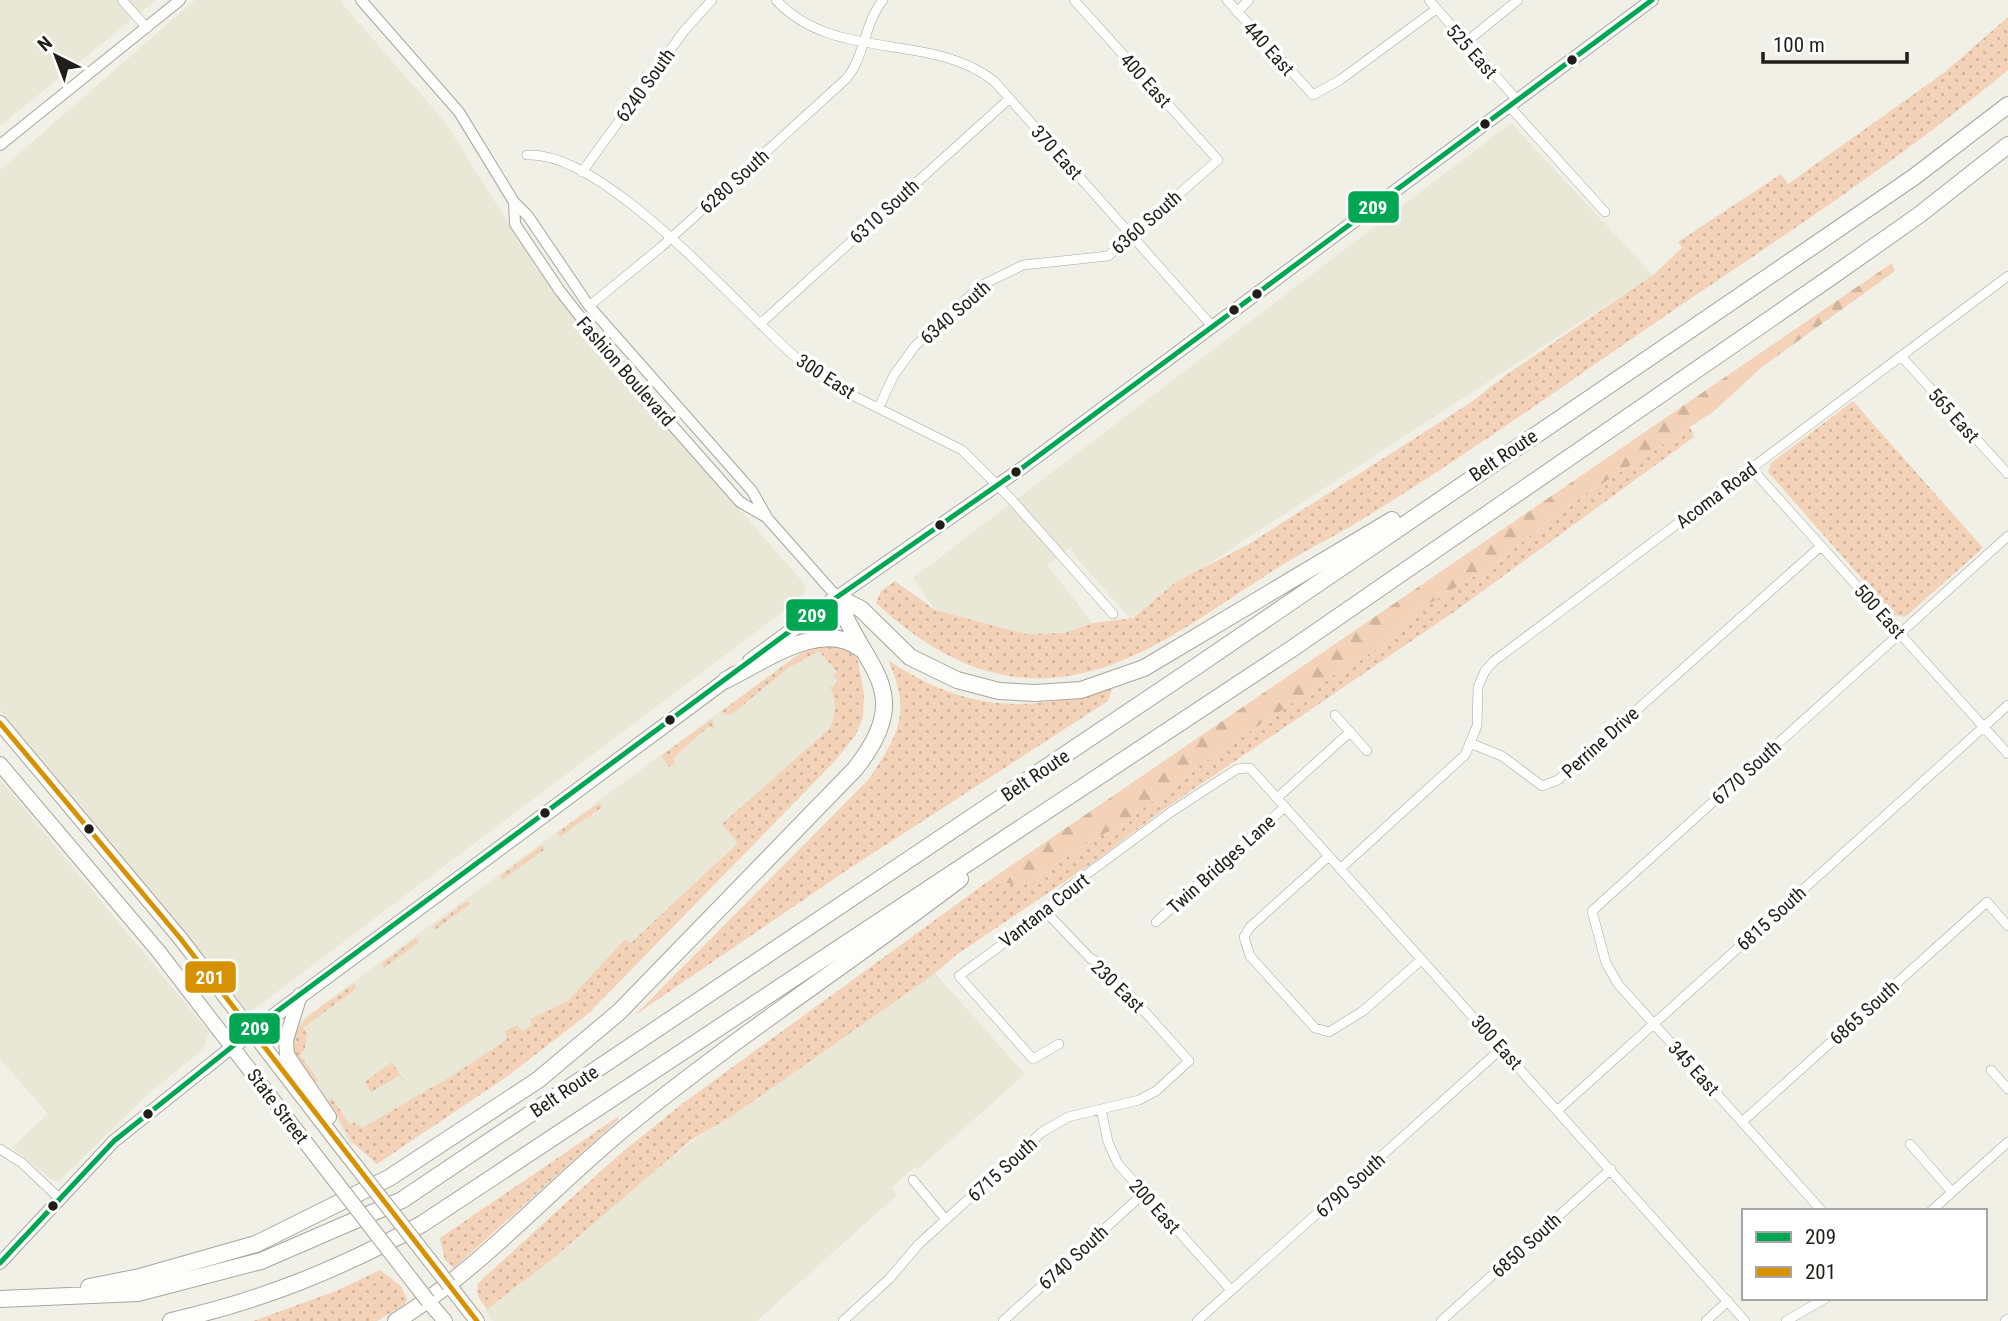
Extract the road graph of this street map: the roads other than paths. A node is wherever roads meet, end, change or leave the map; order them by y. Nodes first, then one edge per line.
1 (122, 0) edge
2 (180, 0) edge
3 (361, 0) edge
4 (712, 0) edge
5 (776, 0) edge
6 (883, 0) edge
7 (1074, 0) edge
8 (1227, 0) edge
9 (1249, 0) edge
10 (1429, 0) edge
11 (1518, 0) edge
12 (1652, 0) edge
13 (1436, 10) junction
14 (1237, 12) junction
15 (148, 28) junction
16 (864, 43) junction
17 (1465, 43) junction
18 (1009, 99) junction
19 (1513, 103) junction
20 (2008, 105) edge
21 (0, 145) edge
22 (2008, 145) edge
23 (527, 155) dead end
24 (1218, 160) joint
25 (582, 172) junction
26 (514, 202) junction
27 (1605, 212) dead end
28 (1133, 235) junction
29 (670, 239) junction
30 (1064, 259) joint
31 (2008, 276) edge
32 (589, 306) junction
33 (760, 324) junction
34 (1212, 326) junction
35 (1901, 356) junction
36 (879, 407) junction
37 (1517, 446) junction
38 (1751, 468) junction
39 (2008, 474) edge
40 (998, 486) junction
41 (768, 519) junction
42 (2008, 536) edge
43 (1821, 546) junction
44 (837, 597) junction
45 (1113, 614) dead end
46 (1900, 633) junction
47 (870, 657) junction
48 (726, 680) junction
49 (2008, 705) edge
50 (1335, 715) dead end
51 (0, 723) edge
52 (1984, 727) junction
53 (1350, 732) junction
54 (1472, 744) junction
55 (1367, 751) dead end
56 (2008, 754) edge
57 (0, 764) edge
58 (1246, 767) joint
59 (1071, 795) junction
60 (1277, 798) junction
61 (1285, 807) junction
62 (1329, 856) junction
63 (1340, 869) junction
64 (1592, 911) joint
65 (1046, 912) junction
66 (1156, 922) dead end
67 (2008, 926) edge
68 (1421, 960) junction
69 (300, 995) junction
70 (1654, 1024) junction
71 (252, 1031) junction
72 (1059, 1044) dead end
73 (232, 1047) junction
74 (1502, 1048) junction
75 (1189, 1061) joint
76 (1991, 1070) dead end
77 (2008, 1089) edge
78 (1101, 1109) junction
79 (1558, 1110) junction
80 (1742, 1122) junction
81 (2008, 1142) edge
82 (1910, 1144) dead end
83 (341, 1147) junction
84 (0, 1149) edge
85 (1611, 1169) junction
86 (913, 1180) dead end
87 (1952, 1192) junction
88 (1143, 1194) junction
89 (60, 1199) junction
90 (1820, 1209) edge
91 (1933, 1209) edge
92 (946, 1220) junction
93 (0, 1263) edge
94 (449, 1285) junction
95 (1231, 1290) junction
96 (32, 1298) junction
97 (0, 1299) edge
98 (1823, 1300) edge
99 (428, 1301) junction
100 (1728, 1301) junction
101 (171, 1321) edge
102 (396, 1321) edge
103 (445, 1321) edge
104 (477, 1321) edge
105 (843, 1321) edge
106 (1003, 1321) edge
107 (1197, 1321) edge
108 (1441, 1321) edge
109 (1706, 1321) edge
110 (1745, 1321) edge
111 (1786, 1321) edge

1 - 15 street
2 - 15 street
3 - 26 street, Fashion Boulevard
4 - 25 street, 6240 South
5 - 16 street, 370 East
6 - 16 street, 6280 South
7 - 24 street, 400 East
8 - 14 street, 440 East
9 - 14 street
10 - 13 street, 525 East
11 - 17 street
12 - 19 main road
13 - 14 street, 440 East
13 - 17 street, 525 East
15 - 21 street
16 - 18 street, 370 East
16 - 29 street, 6280 South
17 - 19 street, 525 East
18 - 28 street, 370 East
18 - 33 street, 6310 South
19 - 27 street, 525 East
19 - 34 main road
20 - 37 highway, Belt Route
22 - 59 highway, Belt Route
23 - 25 street, 300 East
24 - 28 street, 6360 South
25 - 29 street, 300 East
26 - 32 street, Fashion Boulevard
26 - 41 street, Fashion Boulevard
28 - 30 street, 6360 South
28 - 34 street, 370 East
29 - 32 street, 6280 South
29 - 33 street, 300 East
30 - 36 street, 6340 South
31 - 35 street, Acoma Road
32 - 41 street, Fashion Boulevard
33 - 36 street, 300 East
34 - 40 main road
35 - 38 street, Acoma Road
35 - 39 street, 565 East
36 - 40 street, 300 East
37 - 44 highway
37 - 96 highway, Belt Route
38 - 43 street, 500 East
38 - 54 street, Acoma Road
40 - 44 main road
40 - 45 street, 300 East
41 - 44 street, Fashion Boulevard
42 - 46 street, 6770 South
43 - 46 street, 500 East
43 - 54 street, Perrine Drive
44 - 47 highway
44 - 48 main road
46 - 52 street, 500 East
46 - 64 street, 6770 South
47 - 48 highway
47 - 96 highway
48 - 69 main road
49 - 52 street, 6815 South
50 - 53 street
51 - 71 main road, State Street
52 - 56 street, 500 East
52 - 70 street, 6815 South
53 - 55 street
53 - 60 street
54 - 63 street
57 - 73 main road, State Street
58 - 60 street, 300 East
58 - 65 street, Vantana Court
59 - 94 highway
59 - 101 highway, Belt Route
60 - 61 street, 300 East
61 - 62 street, 300 East
61 - 66 street, Twin Bridges Lane
62 - 63 street, 300 East
62 - 68 street
63 - 68 street, 300 East
64 - 70 street, 345 East
65 - 72 street, Vantana Court
65 - 75 street, 230 East
67 - 80 street, 6865 South
68 - 74 street, 300 East
69 - 71 main road
69 - 83 main road
70 - 79 street, 6815 South
70 - 80 street, 345 East
71 - 73 main road
71 - 83 main road, State Street
73 - 89 main road
73 - 99 main road, State Street, bridge
74 - 79 street, 300 East
74 - 95 street, 6790 South
75 - 78 street, 6715 South
76 - 77 street
78 - 88 street, 200 East
78 - 92 street, 6715 South
79 - 85 street, 300 East
80 - 90 street, 345 East
81 - 87 street
82 - 87 street
83 - 94 main road, State Street, bridge
84 - 89 street
85 - 100 street, 300 East
85 - 108 street, 6850 South
86 - 92 street
87 - 91 street
88 - 95 street, 200 East
88 - 106 street, 6740 South
89 - 93 main road
92 - 105 street, 6715 South
94 - 99 highway
94 - 104 main road, State Street
95 - 107 street, 6790 South
96 - 97 highway, Belt Route
98 - 111 street
99 - 102 highway
99 - 103 main road, State Street
100 - 109 street
100 - 110 street, 300 East

